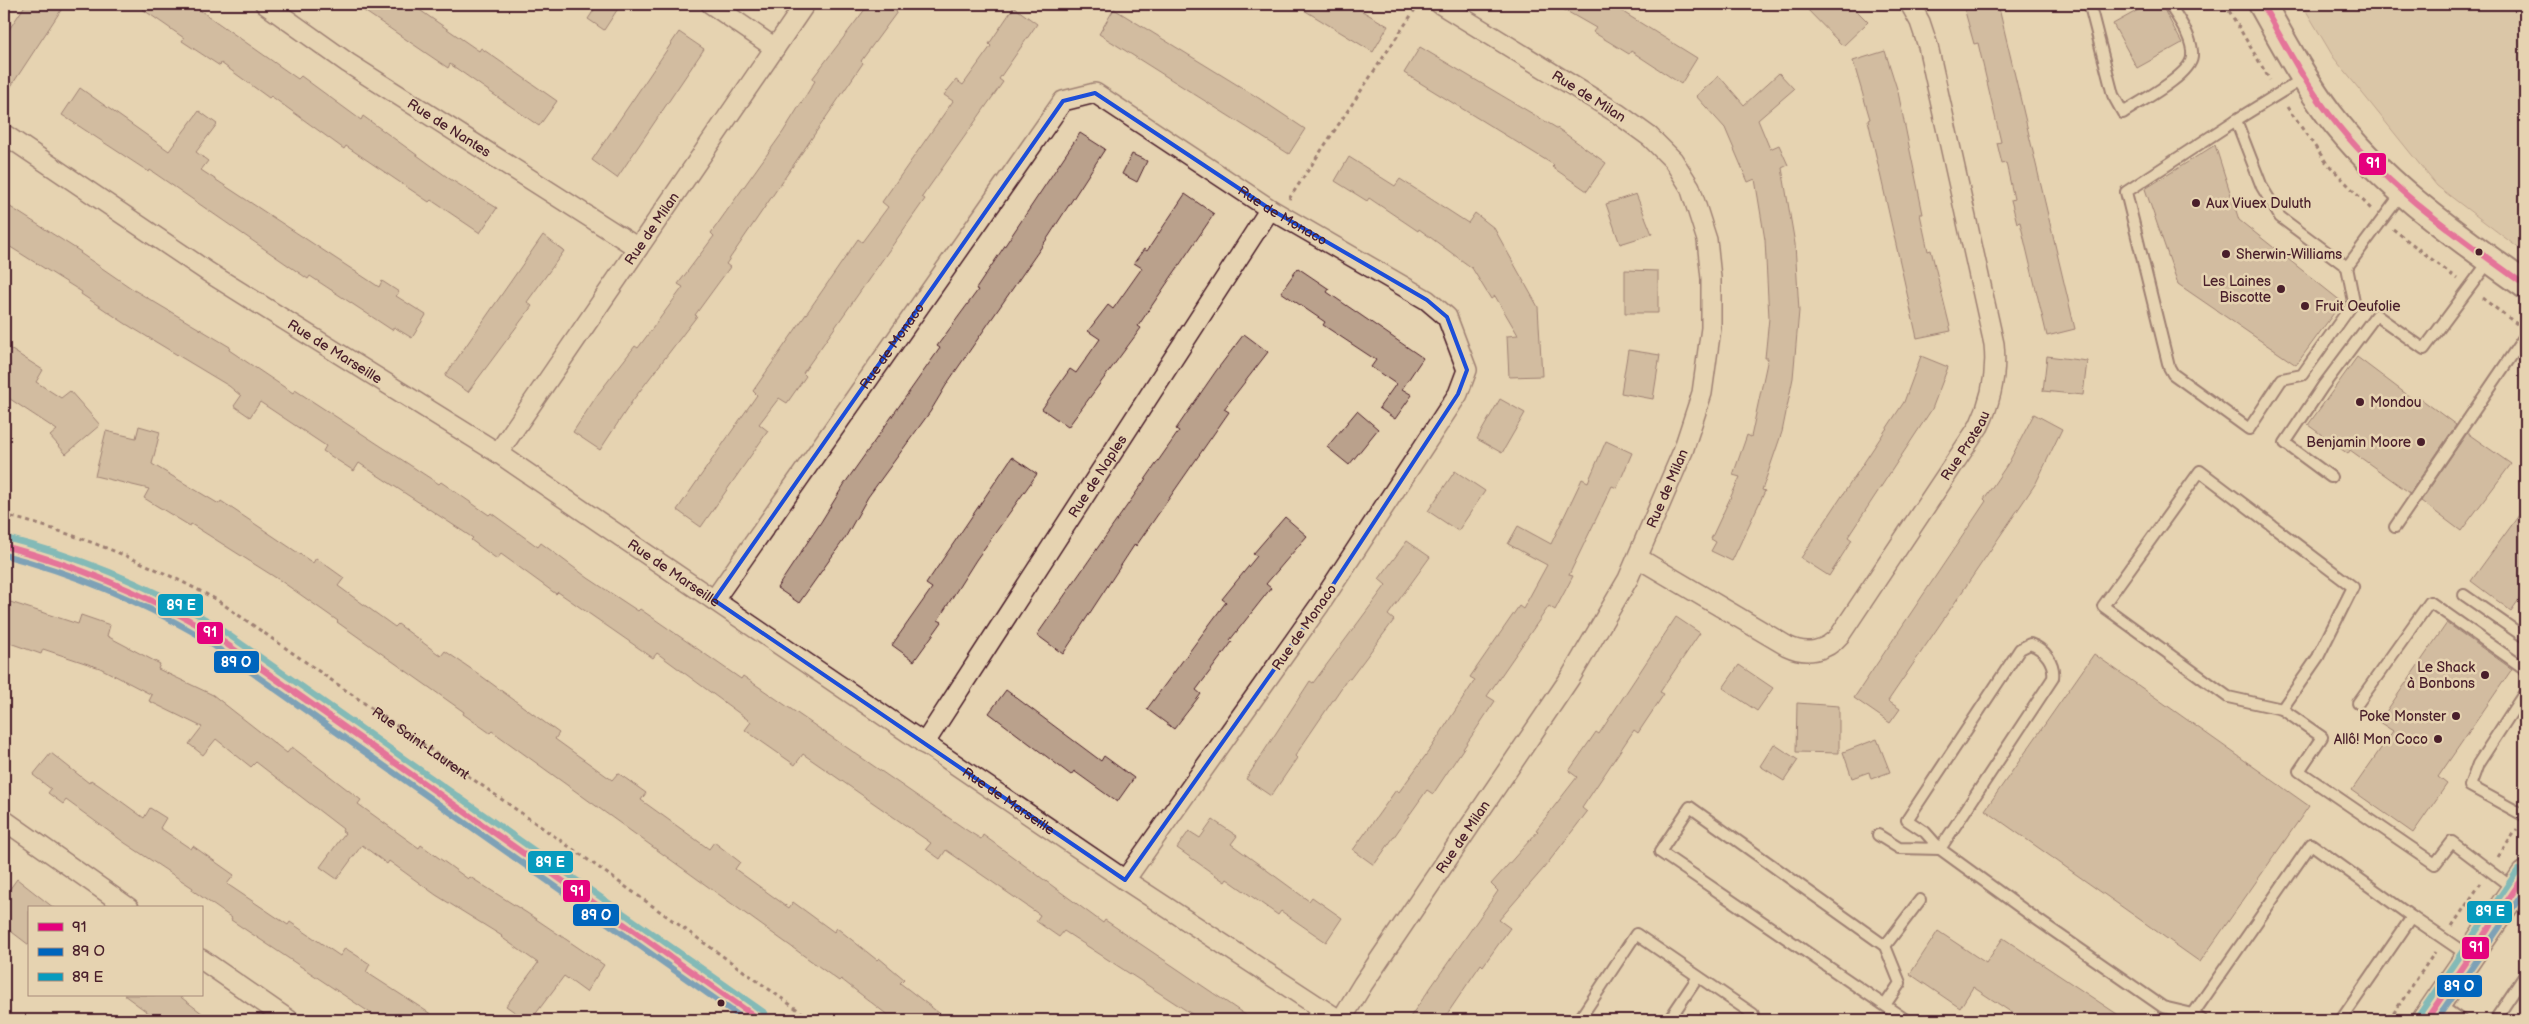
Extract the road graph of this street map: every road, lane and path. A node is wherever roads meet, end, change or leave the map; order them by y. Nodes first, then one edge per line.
1 (265, 4) edge
2 (711, 4) edge
3 (805, 4) edge
4 (1440, 4) edge
5 (1910, 4) edge
6 (2093, 4) edge
7 (2169, 4) edge
8 (2225, 4) edge
9 (2262, 4) edge
10 (1416, 8) dead end
11 (775, 48) junction
12 (2305, 78) junction
13 (2273, 85) dead end
14 (2285, 104) dead end
15 (2236, 120) junction
16 (4, 134) edge
17 (2402, 193) junction
18 (1289, 199) dead end
19 (1270, 209) junction
20 (2372, 210) dead end
21 (2392, 228) dead end
22 (638, 248) junction
23 (2490, 260) junction
24 (2347, 267) junction
25 (2459, 280) dead end
26 (2525, 285) edge
27 (2480, 297) dead end
28 (2513, 321) dead end
29 (2525, 336) edge
30 (498, 453) junction
31 (2331, 477) dead end
32 (4, 515) edge
33 (2395, 527) dead end
34 (4, 546) edge
35 (1638, 558) junction
36 (2464, 595) dead end
37 (714, 600) junction
38 (2525, 632) edge
39 (2525, 669) edge
40 (2525, 692) edge
41 (2358, 703) dead end
42 (2282, 709) junction
43 (924, 744) junction
44 (4, 820) edge
45 (2522, 820) edge
46 (1878, 835) dead end
47 (1940, 849) junction
48 (2500, 854) dead end
49 (1125, 880) junction
50 (2480, 885) dead end
51 (2522, 887) edge
52 (1920, 900) dead end
53 (126, 906) edge
54 (2412, 917) junction
55 (2453, 925) dead end
56 (1885, 946) junction
57 (2435, 952) dead end
58 (2470, 956) junction
59 (202, 960) edge
60 (2525, 975) edge
61 (1698, 977) junction
62 (767, 988) junction
63 (763, 994) dead end
64 (1885, 1006) junction
65 (2432, 1012) edge
66 (2193, 1014) junction
67 (752, 1018) edge
68 (289, 1020) edge
69 (812, 1020) edge
70 (1340, 1020) edge
71 (1579, 1020) edge
72 (1669, 1020) edge
73 (1749, 1020) edge
74 (1906, 1020) edge
75 (2202, 1020) edge
76 (2341, 1020) edge
77 (2389, 1020) edge
78 (2461, 1020) edge
79 (2494, 1020) edge

1 - 22 street, Rue de Nantes
2 - 11 street
3 - 11 street, Rue de Milan
4 - 35 street, Rue de Milan
5 - 35 street, Rue Proteau
6 - 7 lane
8 - 13 path
9 - 12 street
10 - 18 path
11 - 22 street, Rue de Milan
12 - 15 lane
12 - 17 street
14 - 20 path
15 - 24 lane
15 - 24 lane
16 - 30 street, Rue de Marseille
17 - 23 street
17 - 24 lane
19 - 37 street, Rue de Monaco
19 - 43 street, Rue de Naples
19 - 49 street, Rue de Monaco
21 - 25 path
22 - 30 street, Rue de Milan
23 - 26 street
23 - 31 lane
27 - 28 path
29 - 33 lane
30 - 37 street, Rue de Marseille
32 - 62 path, Rue Saint-Laurent
34 - 67 street
35 - 70 street, Rue de Milan
36 - 38 lane
37 - 43 street, Rue de Marseille
39 - 41 lane
40 - 45 lane
42 - 42 lane
42 - 51 lane
43 - 49 street, Rue de Marseille
44 - 53 street
45 - 48 path
46 - 47 lane
47 - 47 lane
47 - 66 lane
49 - 70 street, Rue de Marseille
50 - 55 path
51 - 58 street
52 - 56 lane
54 - 58 lane
54 - 66 lane
54 - 76 lane
56 - 64 lane
56 - 64 lane
57 - 77 path
58 - 65 street
59 - 68 street
60 - 79 lane
61 - 71 lane
61 - 72 lane
61 - 73 lane
62 - 63 path
62 - 69 path, Rue Saint-Laurent
64 - 74 lane
65 - 78 lane
66 - 75 lane

